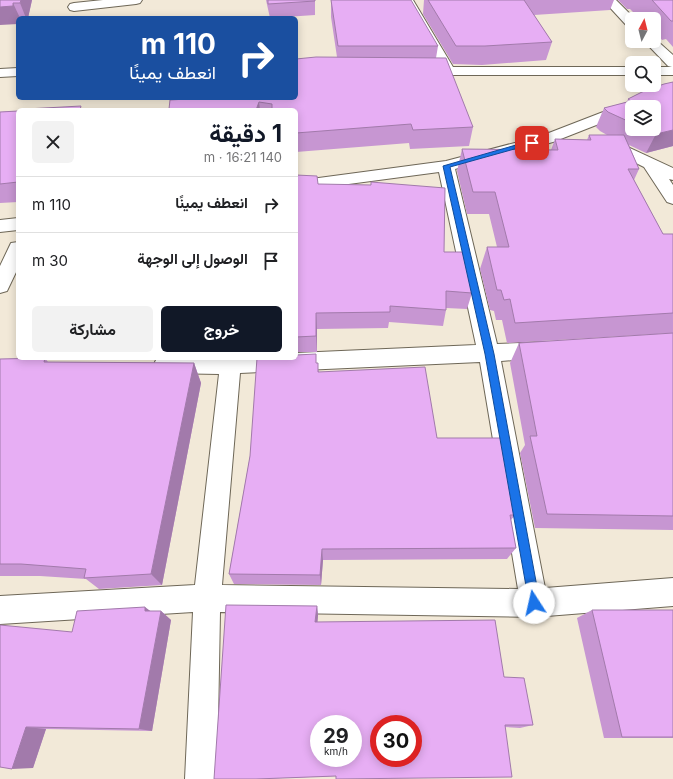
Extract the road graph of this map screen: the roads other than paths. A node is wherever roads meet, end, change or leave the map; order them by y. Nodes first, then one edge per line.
1 (136, 0) edge
2 (407, 0) edge
3 (609, 0) edge
4 (74, 8) edge
5 (625, 15) edge
6 (658, 48) edge
7 (673, 63) edge
8 (410, 71) edge
9 (448, 71) junction
10 (625, 71) edge
11 (661, 71) edge
12 (673, 71) edge
13 (16, 72) edge
14 (0, 73) edge
15 (673, 89) edge
16 (577, 128) junction
17 (649, 163) junction
18 (446, 166) junction
19 (673, 175) edge
20 (298, 186) edge
21 (673, 198) edge
22 (16, 224) edge
23 (0, 226) edge
24 (16, 252) edge
25 (0, 286) edge
26 (566, 349) edge
27 (489, 354) junction
28 (295, 360) edge
29 (298, 360) edge
30 (230, 362) edge
31 (143, 364) edge
32 (673, 592) edge
33 (207, 598) junction
34 (534, 603) junction
35 (0, 610) edge
36 (201, 779) edge

1 - 4 street
2 - 9 street
3 - 5 street
6 - 7 street
8 - 9 street
9 - 10 street
11 - 12 street
13 - 14 street
15 - 16 street
16 - 17 street
16 - 18 street
17 - 19 street
17 - 21 street
18 - 20 street
18 - 27 street
22 - 23 street
24 - 25 street
26 - 27 street
27 - 29 street
27 - 34 street
28 - 30 street
30 - 31 street
30 - 33 street
32 - 34 street
33 - 34 street
33 - 35 street
33 - 36 street

